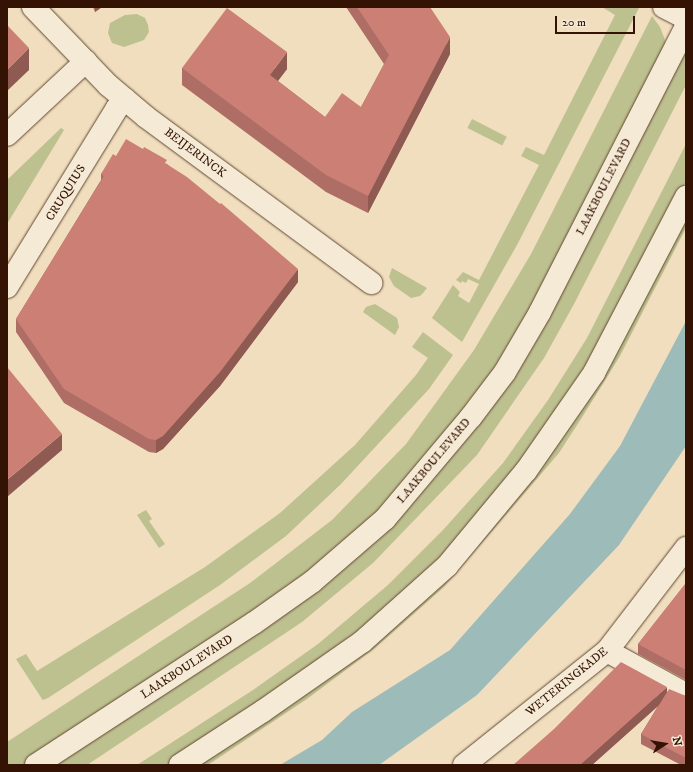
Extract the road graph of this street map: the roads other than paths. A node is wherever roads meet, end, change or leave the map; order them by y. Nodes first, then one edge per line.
1 (32, 7) edge
2 (664, 7) edge
3 (686, 18) edge
4 (686, 27) edge
5 (86, 62) junction
6 (125, 99) junction
7 (7, 135) edge
8 (686, 197) edge
9 (371, 283) dead end
10 (7, 288) edge
11 (686, 548) edge
12 (607, 651) junction
13 (686, 694) edge
14 (36, 765) edge
15 (180, 765) edge
16 (464, 765) edge

1 - 5 main road, BEIJERINCK
2 - 3 main road
4 - 14 main road, LAAKBOULEVARD
5 - 6 main road, BEIJERINCK
5 - 7 main road
6 - 9 main road, BEIJERINCK
6 - 10 main road, CRUQUIUS
8 - 15 main road
11 - 12 main road, WETERINGKADE
12 - 13 main road
12 - 16 main road, WETERINGKADE

